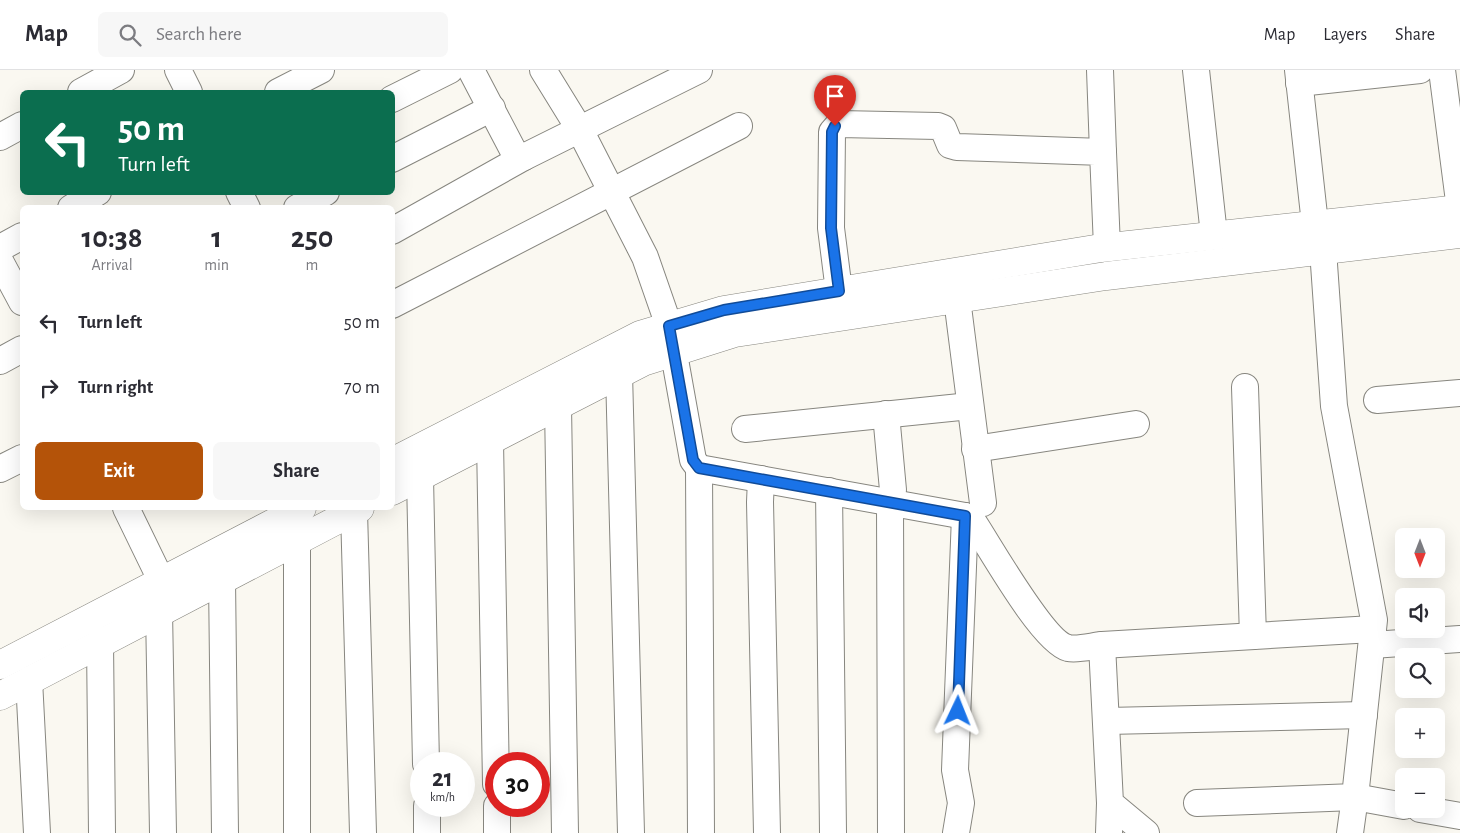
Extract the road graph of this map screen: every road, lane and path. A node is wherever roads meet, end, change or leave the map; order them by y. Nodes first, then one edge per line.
1 (121, 70) edge
2 (178, 70) edge
3 (321, 70) edge
4 (450, 70) edge
5 (470, 70) edge
6 (699, 70) edge
7 (1100, 70) edge
8 (1196, 70) edge
9 (1420, 70) edge
10 (1442, 70) edge
11 (554, 73) edge
12 (1299, 77) edge
13 (85, 90) edge
14 (188, 90) edge
15 (282, 90) edge
16 (395, 98) edge
17 (492, 108) junction
18 (20, 126) edge
19 (739, 126) dead end
20 (580, 130) junction
21 (0, 137) edge
22 (1103, 152) junction
23 (395, 157) edge
24 (524, 158) junction
25 (611, 194) junction
26 (93, 195) edge
27 (321, 195) edge
28 (76, 205) edge
29 (302, 205) edge
30 (1460, 209) edge
31 (1315, 224) junction
32 (395, 229) edge
33 (1460, 234) edge
34 (1214, 235) junction
35 (20, 237) edge
36 (1108, 247) junction
37 (0, 248) edge
38 (1323, 250) junction
39 (0, 261) edge
40 (839, 291) junction
41 (20, 298) edge
42 (957, 299) junction
43 (395, 303) edge
44 (672, 339) junction
45 (20, 350) edge
46 (0, 361) edge
47 (619, 374) junction
48 (1245, 387) dead end
49 (1460, 393) edge
50 (1377, 400) dead end
51 (558, 406) junction
52 (970, 406) junction
53 (886, 414) junction
54 (1136, 424) dead end
55 (745, 429) dead end
56 (490, 440) junction
57 (976, 449) junction
58 (20, 459) edge
59 (395, 460) edge
60 (699, 468) junction
61 (0, 469) edge
62 (420, 477) junction
63 (761, 479) junction
64 (395, 490) edge
65 (829, 491) junction
66 (892, 496) junction
67 (974, 509) junction
68 (127, 510) edge
69 (298, 510) edge
70 (355, 510) edge
71 (357, 510) edge
72 (297, 540) junction
73 (222, 578) junction
74 (161, 580) junction
75 (160, 611) junction
76 (1253, 636) junction
77 (1372, 637) junction
78 (1460, 639) edge
79 (100, 642) junction
80 (1102, 645) junction
81 (0, 665) edge
82 (29, 680) junction
83 (0, 696) edge
84 (1364, 715) junction
85 (1107, 721) junction
86 (426, 752) edge
87 (495, 752) edge
88 (1355, 797) junction
89 (1110, 803) junction
90 (1196, 803) dead end
91 (1395, 804) edge
92 (1445, 813) edge
93 (1460, 815) edge
94 (427, 817) edge
95 (497, 817) edge
96 (36, 833) edge
97 (102, 833) edge
98 (163, 833) edge
99 (225, 833) edge
100 (297, 833) edge
101 (363, 833) edge
102 (427, 833) edge
103 (497, 833) edge
104 (565, 833) edge
105 (631, 833) edge
106 (701, 833) edge
107 (766, 833) edge
108 (833, 833) edge
109 (892, 833) edge
110 (956, 833) edge
111 (1109, 833) edge
112 (1146, 833) edge
113 (1350, 833) edge

1 - 13 street
2 - 14 street
3 - 15 street
4 - 16 street
5 - 17 street
6 - 20 street
7 - 22 street
8 - 34 street
9 - 12 street
10 - 30 street
11 - 20 street
12 - 31 street
17 - 23 street
17 - 24 street
18 - 21 street
19 - 25 street
20 - 24 street
20 - 25 street
22 - 36 street
22 - 40 street
24 - 32 street
25 - 43 street
25 - 44 street
26 - 28 street
27 - 29 street
30 - 31 street
31 - 34 street
33 - 38 street
34 - 36 street
35 - 37 street
36 - 40 street
38 - 42 street
38 - 77 street
39 - 41 street
40 - 44 street
42 - 44 street
42 - 52 street
44 - 47 street
44 - 59 street
44 - 60 street
45 - 46 street
47 - 51 street
47 - 105 street
48 - 76 street
49 - 50 street
51 - 56 street
51 - 104 street
52 - 53 street
52 - 57 street
53 - 55 street
53 - 66 street
54 - 57 street
56 - 62 street
56 - 87 street
57 - 67 street
58 - 61 street
60 - 63 street
60 - 106 street
62 - 64 street
62 - 86 street
63 - 65 street
63 - 107 street
65 - 66 street
65 - 108 street
66 - 67 street
66 - 109 street
67 - 80 street
67 - 110 street
68 - 74 street
69 - 74 street
70 - 72 street
71 - 101 street
72 - 73 street
72 - 100 street
73 - 75 street
73 - 99 street
74 - 81 street
75 - 79 street
75 - 98 street
76 - 77 street
76 - 80 street
77 - 78 street
77 - 84 street
79 - 82 street
79 - 97 street
80 - 85 street
82 - 83 street
82 - 96 street
84 - 85 street
84 - 88 street
85 - 89 street
88 - 90 street
88 - 91 street
88 - 113 street
89 - 111 street
89 - 112 street
92 - 93 street
94 - 102 street
95 - 103 street

